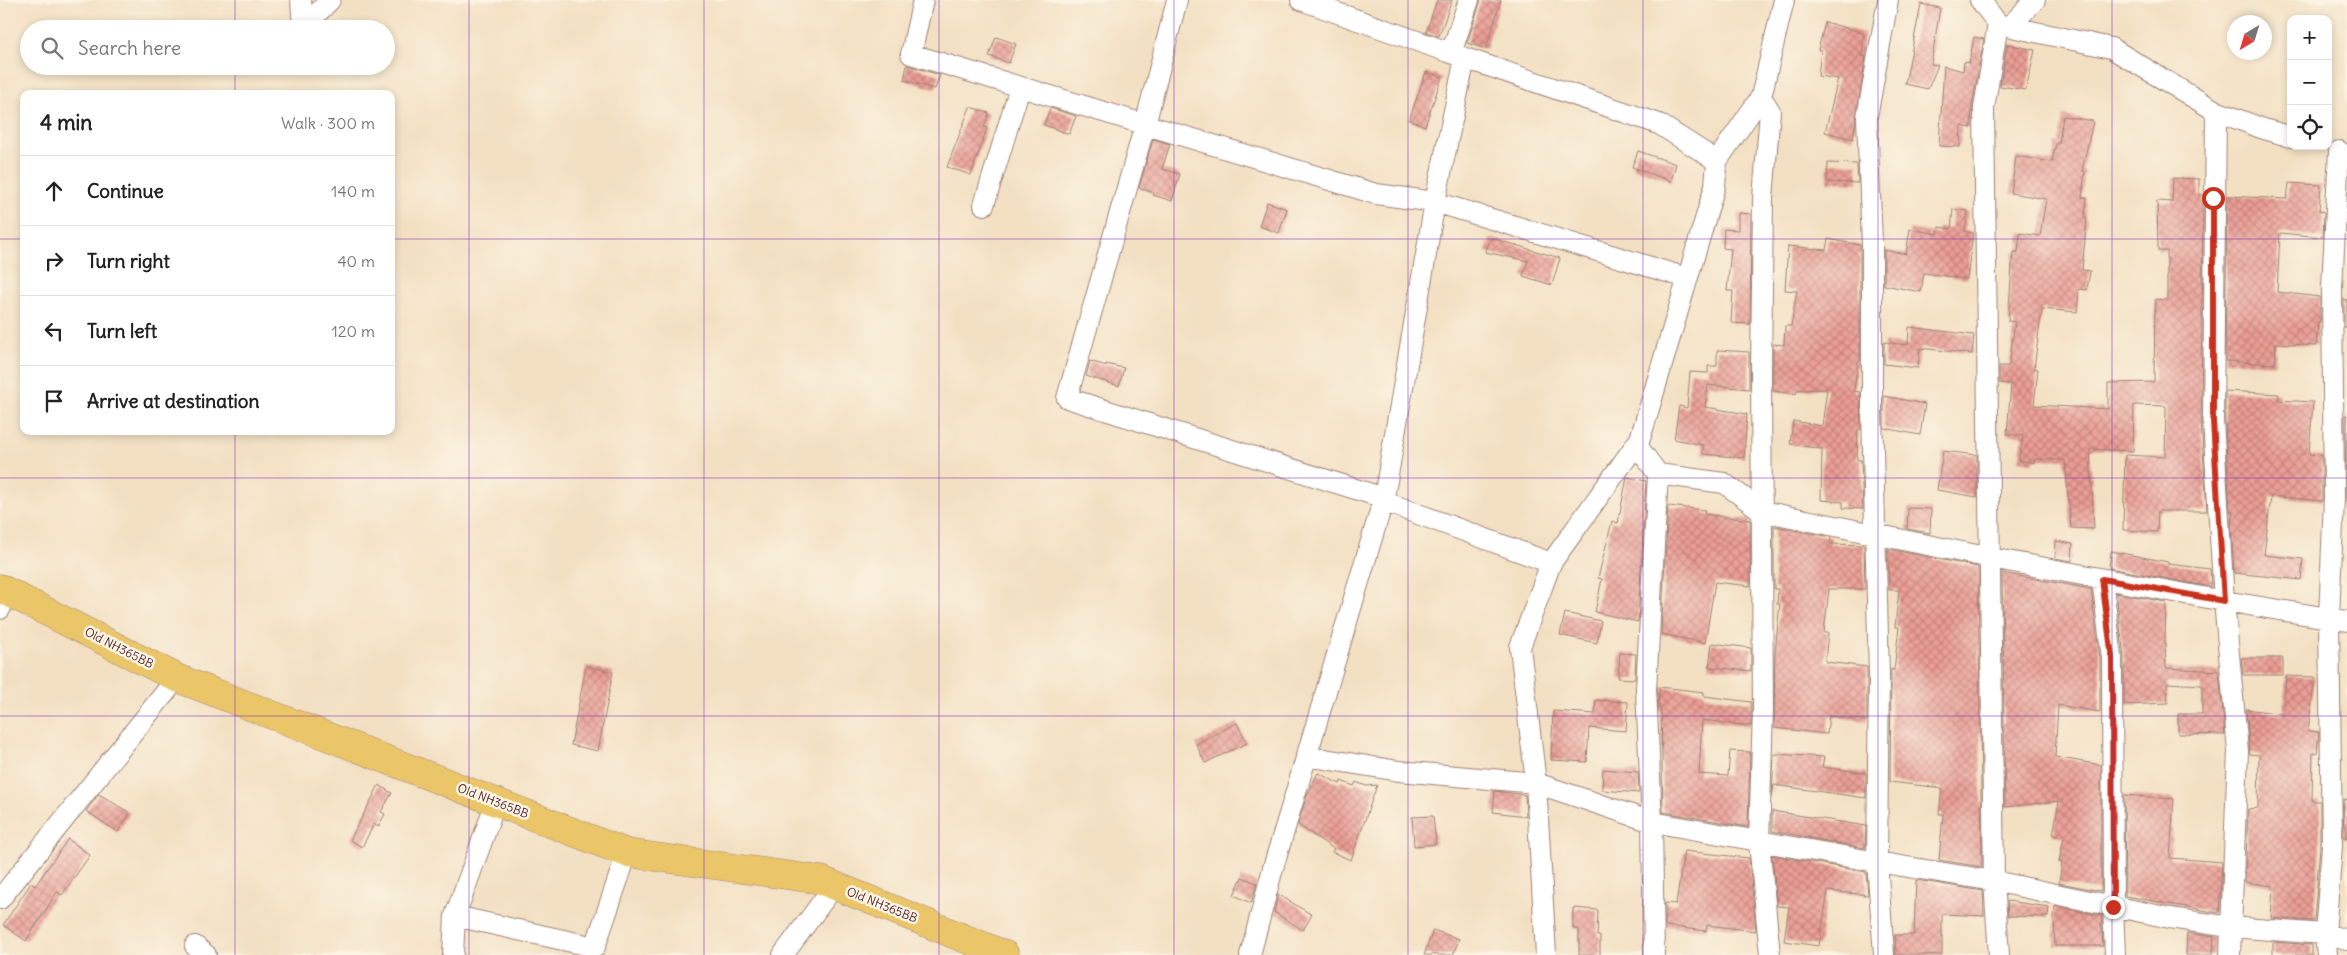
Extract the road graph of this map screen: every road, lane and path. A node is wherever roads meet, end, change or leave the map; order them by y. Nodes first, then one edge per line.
1 (301, 0) edge
2 (330, 0) edge
3 (923, 0) edge
4 (1177, 0) edge
5 (1301, 0) edge
6 (1469, 0) edge
7 (1784, 0) edge
8 (1888, 0) edge
9 (1980, 0) edge
10 (2035, 0) edge
11 (303, 20) edge
12 (311, 20) edge
13 (2004, 25) junction
14 (1458, 55) junction
15 (1020, 87) junction
16 (1761, 97) junction
17 (2216, 110) junction
18 (1145, 125) junction
19 (2287, 136) edge
20 (2336, 150) edge
21 (1717, 161) junction
22 (1435, 202) junction
23 (984, 205) dead end
24 (1687, 278) junction
25 (1636, 444) junction
26 (1658, 474) junction
27 (1384, 498) junction
28 (1762, 511) junction
29 (1877, 534) junction
30 (1991, 558) junction
31 (1551, 563) junction
32 (2102, 579) junction
33 (3, 596) edge
34 (2224, 601) junction
35 (2338, 619) edge
36 (177, 678) junction
37 (1306, 756) junction
38 (1536, 783) junction
39 (496, 802) junction
40 (1652, 822) junction
41 (1759, 842) junction
42 (627, 853) junction
43 (1877, 862) junction
44 (1994, 881) junction
45 (834, 886) junction
46 (0, 899) edge
47 (2113, 907) junction
48 (455, 916) junction
49 (2230, 927) junction
50 (2325, 934) junction
51 (2347, 940) edge
52 (453, 955) edge
53 (783, 955) edge
54 (1005, 955) edge
55 (1250, 955) edge
56 (1546, 955) edge
57 (1654, 955) edge
58 (1770, 955) edge
59 (1884, 955) edge
60 (1999, 955) edge
61 (2115, 955) edge
62 (2230, 955) edge
63 (2328, 955) edge

1 - 11 street
2 - 12 street
3 - 15 street
4 - 18 street
5 - 14 street
6 - 14 street
7 - 16 street
8 - 29 street
9 - 13 street
10 - 13 street
13 - 17 street
13 - 30 street
14 - 21 street
14 - 22 street
15 - 18 street
15 - 23 street
16 - 21 street
16 - 28 street
17 - 19 street
17 - 34 street
18 - 22 street
18 - 27 street
20 - 35 street
21 - 24 street
22 - 24 street
22 - 27 street
24 - 25 street
25 - 26 street
25 - 31 street
26 - 28 street
26 - 40 street
27 - 31 street
27 - 37 street
28 - 29 street
28 - 41 street
29 - 30 street
29 - 43 street
30 - 32 street
30 - 44 street
31 - 38 street
32 - 34 street
32 - 47 street
33 - 36 main road, Old NH365BB
34 - 35 street
34 - 49 street
35 - 50 street
36 - 39 main road, Old NH365BB
36 - 46 street
37 - 38 street
37 - 55 street
38 - 40 street
38 - 56 street
39 - 42 main road, Old NH365BB
39 - 48 street
40 - 41 street
40 - 57 street
41 - 43 street
41 - 58 street
42 - 45 main road, Old NH365BB
42 - 48 street
43 - 44 street
43 - 59 street
44 - 47 street
44 - 60 street
45 - 53 street
45 - 54 main road, Old NH365BB
47 - 49 street
47 - 61 street
48 - 52 street
49 - 50 street
49 - 62 street
50 - 51 street
50 - 63 street

